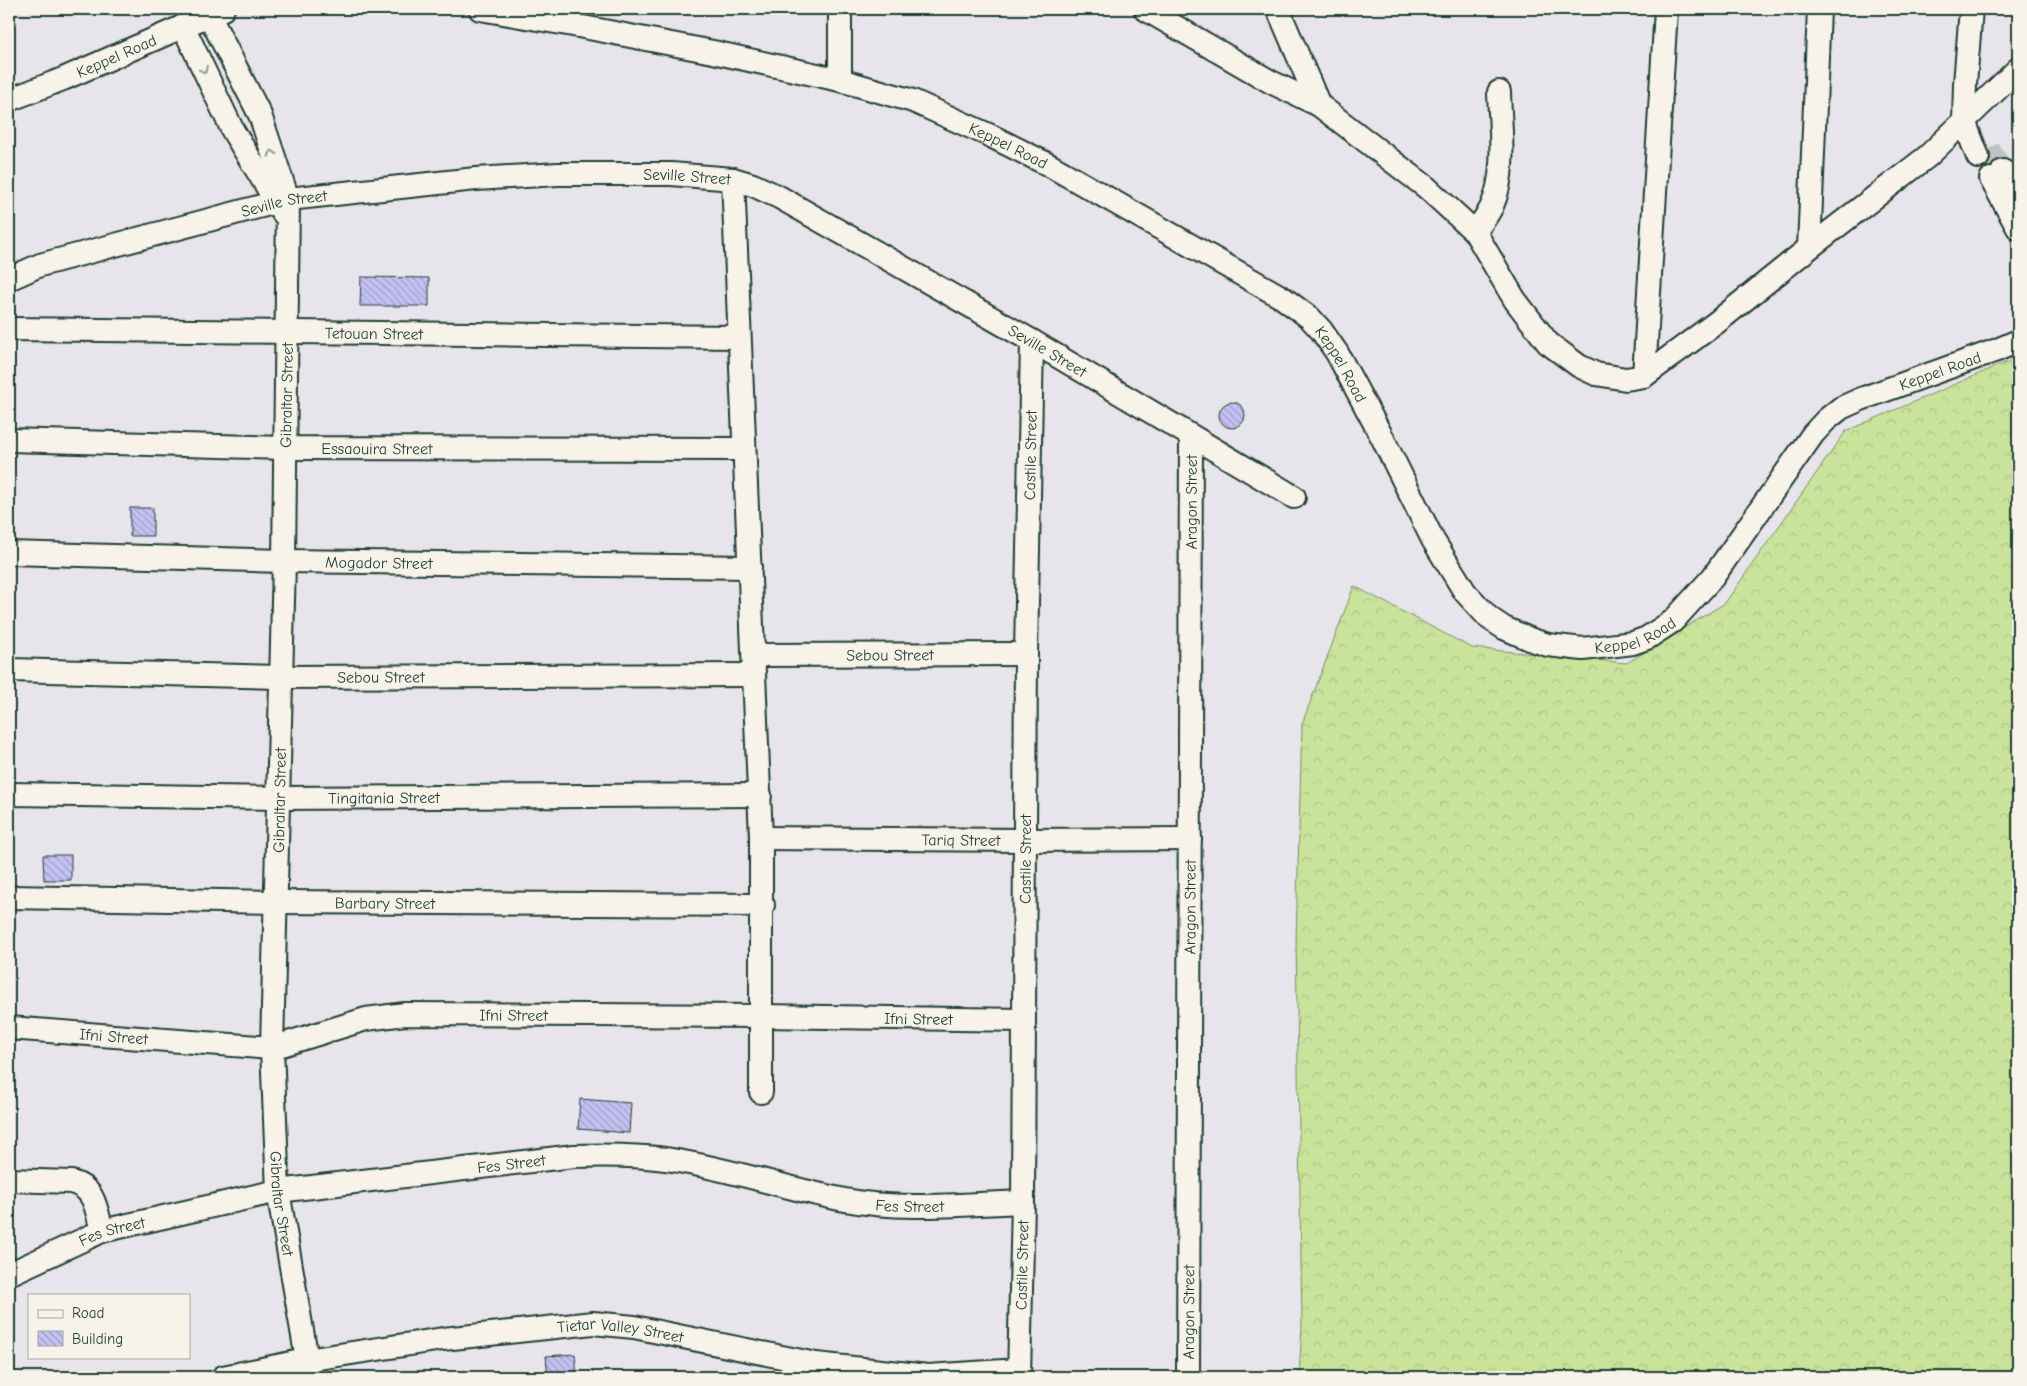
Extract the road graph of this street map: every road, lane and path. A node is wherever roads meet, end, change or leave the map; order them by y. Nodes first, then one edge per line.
1 (480, 9) edge
2 (840, 9) edge
3 (1145, 9) edge
4 (1278, 9) edge
5 (1666, 9) edge
6 (1819, 9) edge
7 (1970, 9) edge
8 (216, 12) edge
9 (183, 26) junction
10 (2018, 69) edge
11 (840, 80) junction
12 (1499, 92) dead end
13 (9, 100) edge
14 (1319, 104) junction
15 (1970, 116) junction
16 (1984, 153) tunnel mouth
17 (733, 179) junction
18 (2018, 194) edge
19 (284, 207) junction
20 (2018, 228) edge
21 (1475, 232) junction
22 (1809, 248) junction
23 (9, 278) edge
24 (9, 329) edge
25 (287, 332) junction
26 (739, 337) junction
27 (1032, 341) junction
28 (2018, 341) edge
29 (1644, 376) junction
30 (1191, 436) junction
31 (9, 440) edge
32 (286, 448) junction
33 (743, 449) junction
34 (1294, 497) dead end
35 (9, 553) edge
36 (284, 561) junction
37 (750, 567) junction
38 (1026, 654) junction
39 (754, 665) junction
40 (9, 670) edge
41 (281, 677) junction
42 (9, 794) edge
43 (760, 795) junction
44 (280, 798) junction
45 (762, 838) junction
46 (1190, 839) junction
47 (1025, 840) junction
48 (9, 897) edge
49 (277, 902) junction
50 (763, 905) junction
51 (762, 1016) junction
52 (1024, 1020) junction
53 (9, 1028) edge
54 (272, 1048) junction
55 (761, 1092) dead end
56 (9, 1180) edge
57 (278, 1191) junction
58 (1023, 1202) junction
59 (102, 1231) junction
60 (9, 1274) edge
61 (308, 1369) edge
62 (1019, 1374) edge
63 (224, 1377) edge
64 (1188, 1377) edge

1 - 11 street, Keppel Road
2 - 11 street
3 - 14 street
4 - 14 street
5 - 29 street
6 - 22 street
7 - 15 street
8 - 9 street, Keppel Road
19 -> 8 street
9 - 13 street, Keppel Road
9 -> 19 street
10 - 15 street
11 - 28 street, Keppel Road
12 - 21 street
14 - 21 street
15 - 16 street
15 - 22 street
17 - 19 street, Seville Street
17 - 26 street
17 - 27 street, Seville Street
18 - 20 street
19 - 23 street, Seville Street
19 - 25 street, Gibraltar Street
21 - 29 street
22 - 29 street
24 - 25 street, Tetouan Street
25 - 26 street, Tetouan Street
25 - 32 street, Gibraltar Street
26 - 33 street
27 - 30 street, Seville Street
27 - 38 street, Castile Street
30 - 34 street, Seville Street
30 - 46 street, Aragon Street
31 - 32 street, Essaouira Street
32 - 33 street, Essaouira Street
32 - 36 street, Gibraltar Street
33 - 37 street
35 - 36 street, Mogador Street
36 - 37 street, Mogador Street
36 - 41 street, Gibraltar Street
37 - 39 street
38 - 39 street, Sebou Street
38 - 47 street, Castile Street
39 - 41 street, Sebou Street
39 - 43 street
40 - 41 street, Sebou Street
41 - 44 street, Gibraltar Street
42 - 44 street, Tingitania Street
43 - 44 street, Tingitania Street
43 - 45 street
44 - 49 street, Gibraltar Street
45 - 47 street, Tariq Street
45 - 50 street
46 - 47 street, Tariq Street
46 - 64 street, Aragon Street
47 - 52 street, Castile Street
48 - 49 street, Barbary Street
49 - 50 street, Barbary Street
49 - 54 street, Gibraltar Street
50 - 51 street
51 - 52 street, Ifni Street
51 - 54 street, Ifni Street
51 - 55 street
52 - 58 street, Castile Street
53 - 54 street, Ifni Street
54 - 57 street, Gibraltar Street
56 - 59 street
57 - 58 street, Fes Street
57 - 59 street, Fes Street
57 - 61 street, Gibraltar Street
58 - 62 street, Castile Street
59 - 60 street, Fes Street
61 - 62 street, Tietar Valley Street
61 - 63 street, Tietar Valley Street

